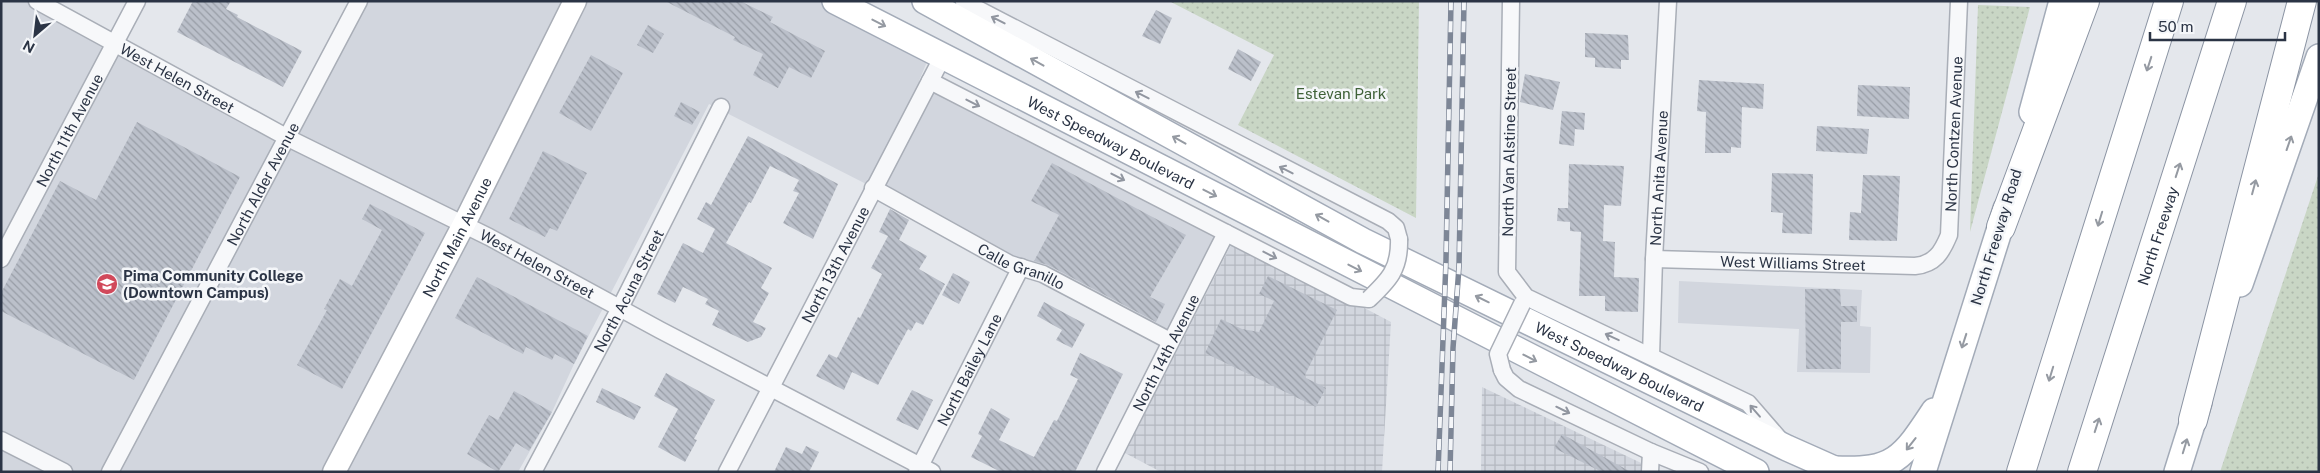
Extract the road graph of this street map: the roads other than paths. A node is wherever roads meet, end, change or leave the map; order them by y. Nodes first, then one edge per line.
1 (37, 1) edge
2 (136, 1) edge
3 (359, 1) edge
4 (575, 1) edge
5 (835, 1) edge
6 (926, 1) edge
7 (1511, 1) edge
8 (1668, 1) edge
9 (1959, 1) edge
10 (2062, 1) edge
11 (2085, 1) edge
12 (2169, 1) edge
13 (2232, 1) edge
14 (2302, 1) edge
15 (962, 7) edge
16 (116, 43) junction
17 (943, 56) junction
18 (2319, 57) edge
19 (930, 81) junction
20 (721, 107) dead end
21 (288, 138) junction
22 (873, 188) junction
23 (464, 224) junction
24 (2001, 227) junction
25 (1226, 233) junction
26 (1, 259) edge
27 (1654, 259) junction
28 (1932, 261) joint
29 (1021, 267) junction
30 (1524, 301) junction
31 (620, 308) junction
32 (1170, 342) junction
33 (1652, 356) junction
34 (771, 389) junction
35 (1948, 390) junction
36 (2193, 420) junction
37 (1, 440) edge
38 (1787, 448) junction
39 (1651, 452) junction
40 (923, 470) edge
41 (1838, 470) edge
42 (64, 472) edge
43 (110, 472) edge
44 (334, 472) edge
45 (533, 472) edge
46 (726, 472) edge
47 (1105, 472) edge
48 (1650, 472) edge
49 (1700, 472) edge
50 (1756, 472) edge
51 (1923, 472) edge
52 (2021, 472) edge
53 (2082, 472) edge
54 (2176, 472) edge

1 - 16 street, West Helen Street
2 - 16 street, North 11th Avenue
3 - 21 street, North Alder Avenue
4 - 23 main road, North Main Avenue
5 -> 17 main road, West Speedway Boulevard
6 - 15 main road, West Speedway Boulevard
7 - 30 street, North Van Alstine Street
8 - 27 street, North Anita Avenue
9 - 28 street, North Contzen Avenue
10 - 24 main road, North Freeway Road
11 - 24 highway
12 -> 52 highway
53 -> 13 highway, North Freeway
36 -> 14 highway
25 -> 15 street, West Speedway Boulevard, bridge
38 -> 15 main road, West Speedway Boulevard
16 - 21 street, West Helen Street
16 - 26 street, North 11th Avenue
17 - 19 street, North 13th Avenue
17 -> 50 main road, West Speedway Boulevard
36 -> 18 main road
19 - 22 street, North 13th Avenue
19 -> 25 street, West Speedway Boulevard
20 - 31 street, North Acuna Street
21 - 23 street, West Helen Street
21 - 43 street, North Alder Avenue
22 - 29 street, Calle Granillo
22 - 34 street, North 13th Avenue
23 - 31 street, West Helen Street
23 - 44 main road, North Main Avenue
24 -> 35 main road, North Freeway Road
25 - 32 street, North 14th Avenue
27 - 28 street, West Williams Street
27 - 33 street, North Anita Avenue
29 - 32 street, Calle Granillo
29 - 40 street, North Bailey Lane
33 -> 30 street
30 -> 39 street, bridge
31 - 34 street, West Helen Street
31 - 45 street, North Acuna Street
32 - 47 street, North 14th Avenue
38 -> 33 street
34 - 40 street, West Helen Street
34 - 46 street, North 13th Avenue
35 -> 41 main road
35 - 51 main road, North Freeway Road
54 -> 36 main road
37 - 42 street
38 - 41 main road, West Speedway Boulevard
39 - 48 street
39 - 49 street

